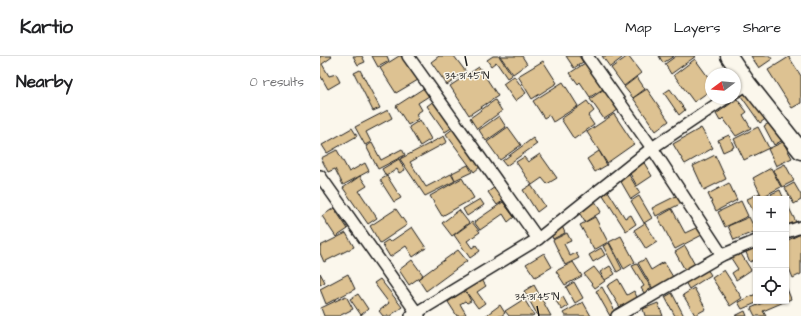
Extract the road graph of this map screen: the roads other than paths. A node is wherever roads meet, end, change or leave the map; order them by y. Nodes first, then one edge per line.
1 (408, 56) edge
2 (587, 56) edge
3 (729, 56) edge
4 (734, 68) edge
5 (741, 88) edge
6 (717, 104) edge
7 (652, 148) junction
8 (801, 151) edge
9 (320, 176) edge
10 (801, 227) edge
11 (789, 231) edge
12 (538, 239) junction
13 (753, 241) edge
14 (722, 255) junction
15 (415, 315) edge
16 (617, 316) edge

1 - 12 street
2 - 7 street
3 - 4 street
5 - 8 street
6 - 7 street
7 - 12 street
7 - 14 street
9 - 15 street
10 - 11 street
12 - 15 street
13 - 14 street
14 - 16 street

